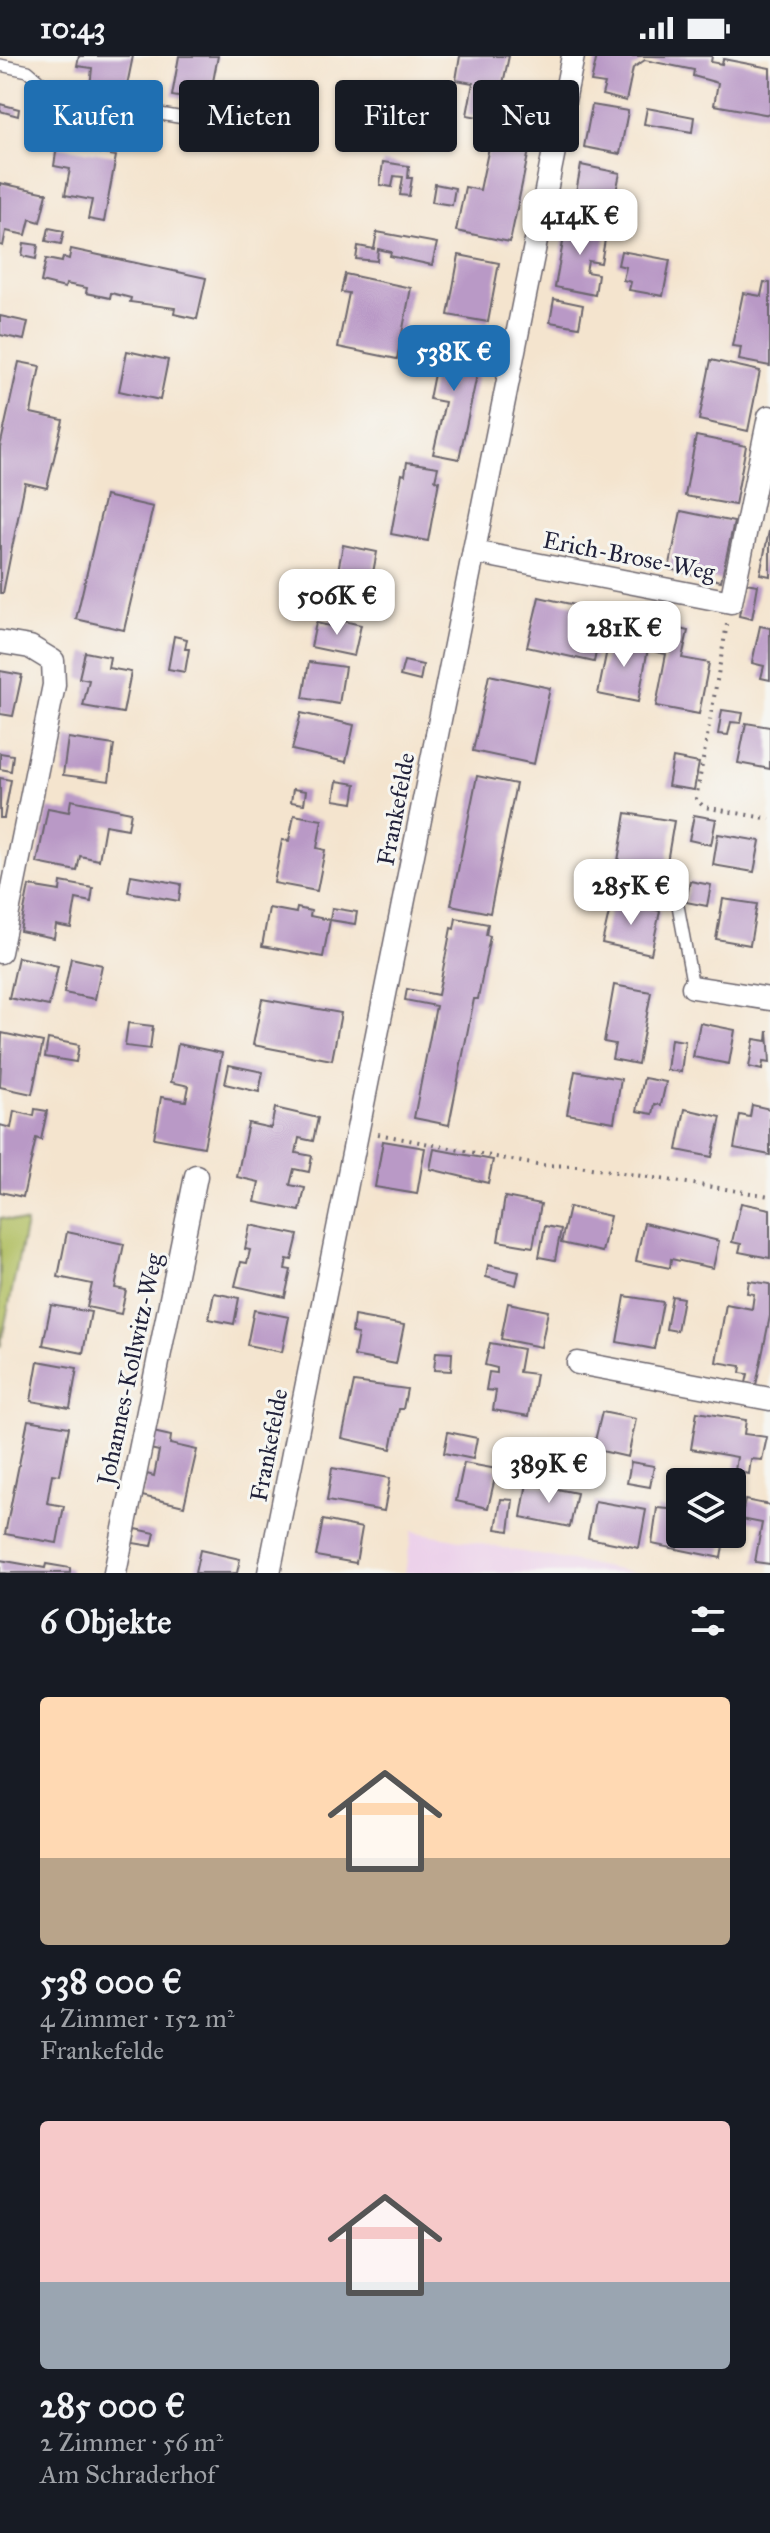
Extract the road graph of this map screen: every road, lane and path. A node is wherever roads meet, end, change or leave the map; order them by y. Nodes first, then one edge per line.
1 (573, 56) edge
2 (0, 65) edge
3 (179, 117) edge
4 (769, 417) edge
5 (474, 552) junction
6 (731, 602) junction
7 (0, 642) edge
8 (770, 819) edge
9 (677, 900) dead end
10 (0, 952) edge
11 (693, 987) joint
12 (770, 999) edge
13 (358, 1130) junction
14 (196, 1176) dead end
15 (770, 1196) edge
16 (578, 1363) dead end
17 (770, 1399) edge
18 (115, 1573) edge
19 (269, 1573) edge

1 - 5 street, Frankefelde
2 - 3 lane
4 - 6 street, Erich-Brose-Weg
5 - 6 street, Erich-Brose-Weg
5 - 13 street, Frankefelde
6 - 8 path
7 - 10 street
9 - 11 lane
11 - 12 street
13 - 15 path
13 - 19 street, Frankefelde
14 - 18 street, Johannes-Kollwitz-Weg
16 - 17 street

